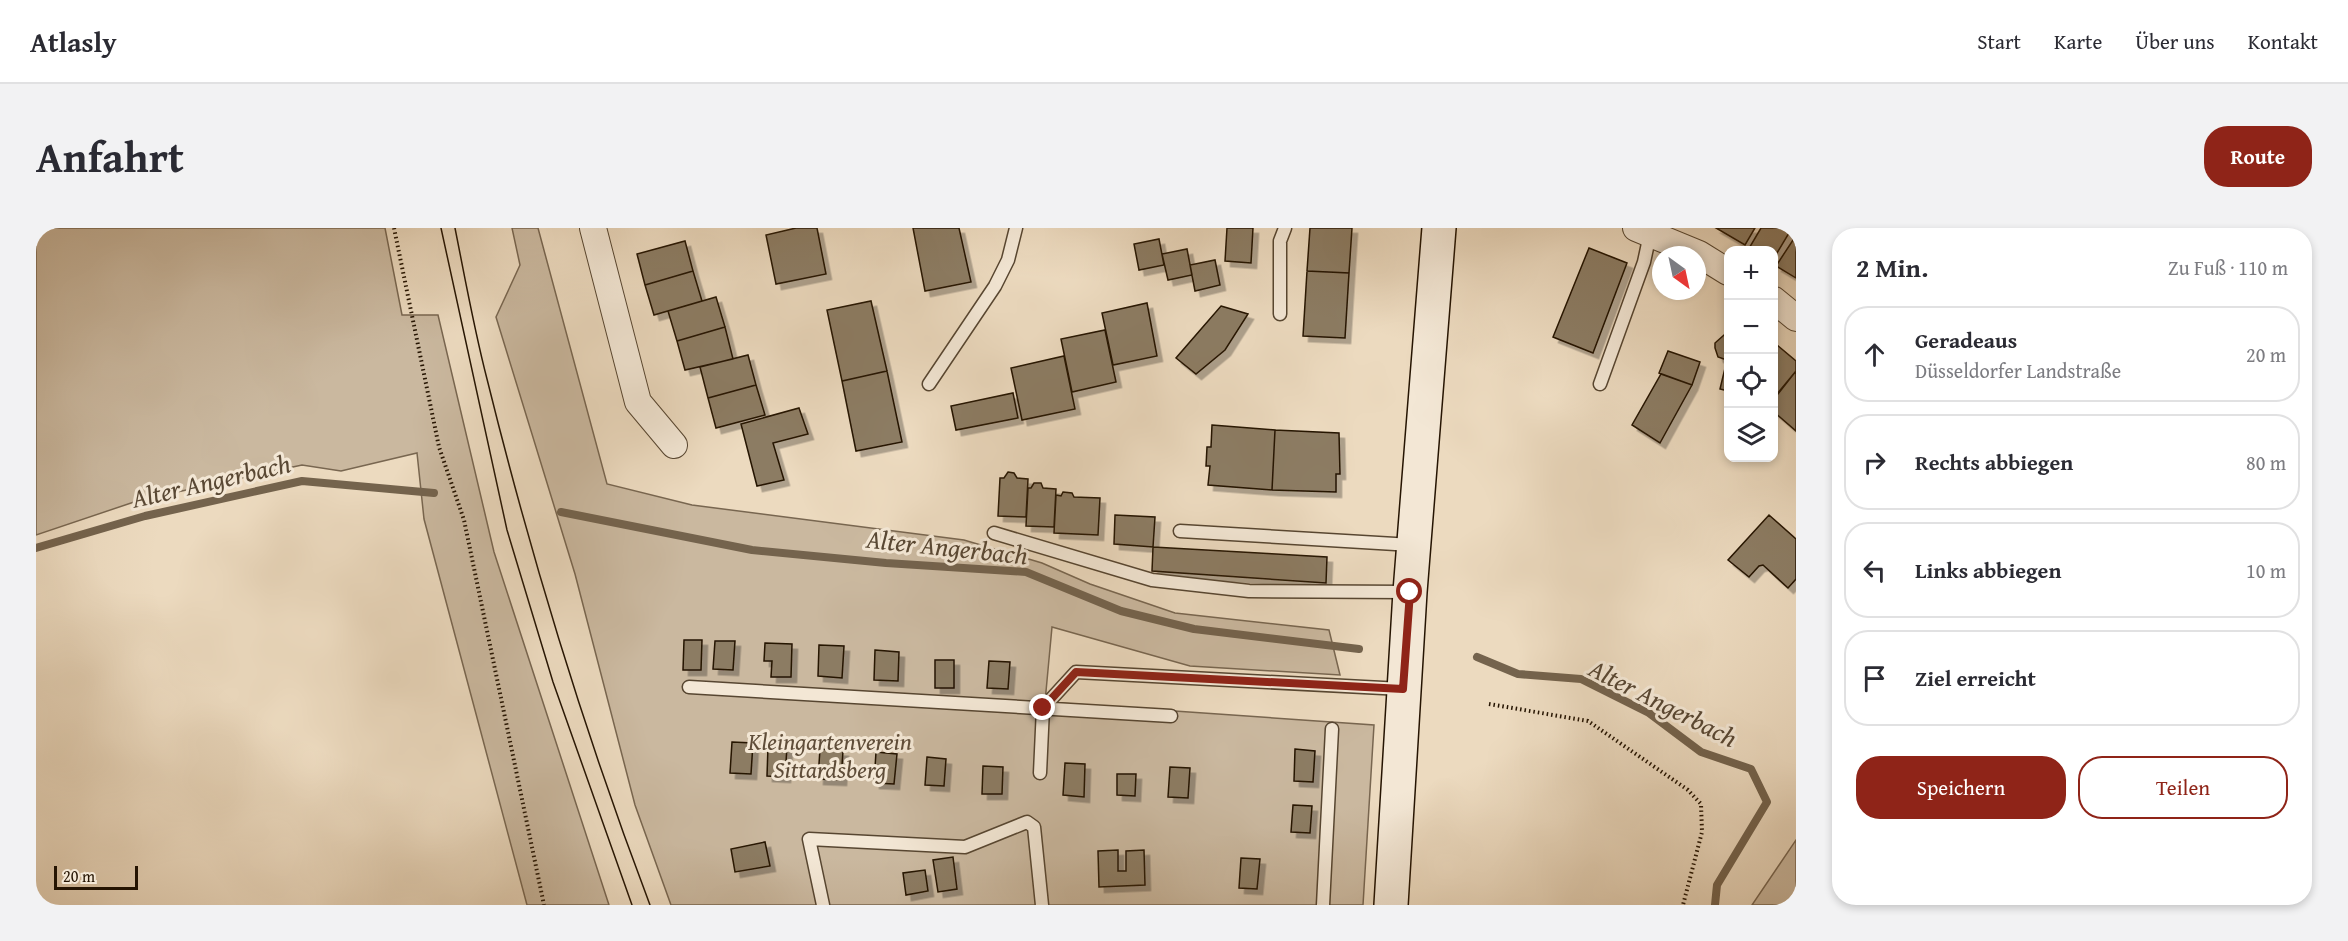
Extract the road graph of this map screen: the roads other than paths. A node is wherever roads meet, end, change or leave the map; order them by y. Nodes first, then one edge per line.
1 (593, 228) edge
2 (1016, 228) edge
3 (1285, 228) edge
4 (1438, 228) edge
5 (1643, 231) edge
6 (1724, 270) edge
7 (1778, 304) edge
8 (1280, 314) dead end
9 (1796, 318) edge
10 (929, 384) dead end
11 (1600, 384) dead end
12 (674, 445) dead end
13 (1180, 531) dead end
14 (994, 533) dead end
15 (1413, 546) junction
16 (1410, 592) junction
17 (689, 687) dead end
18 (1403, 689) junction
19 (1043, 708) junction
20 (1171, 716) dead end
21 (1332, 729) dead end
22 (1040, 773) dead end
23 (823, 905) edge
24 (1042, 905) edge
25 (1323, 905) edge
26 (1391, 905) edge

1 - 12 street
2 - 10 lane
3 - 8 lane
4 - 15 main road
5 - 6 street
5 - 11 lane
7 - 9 street
13 - 15 lane
14 - 16 lane
15 - 16 main road
16 - 18 main road
17 - 19 lane
18 - 19 lane
18 - 26 main road
19 - 20 lane
19 - 22 lane
21 - 25 lane
23 - 24 lane

